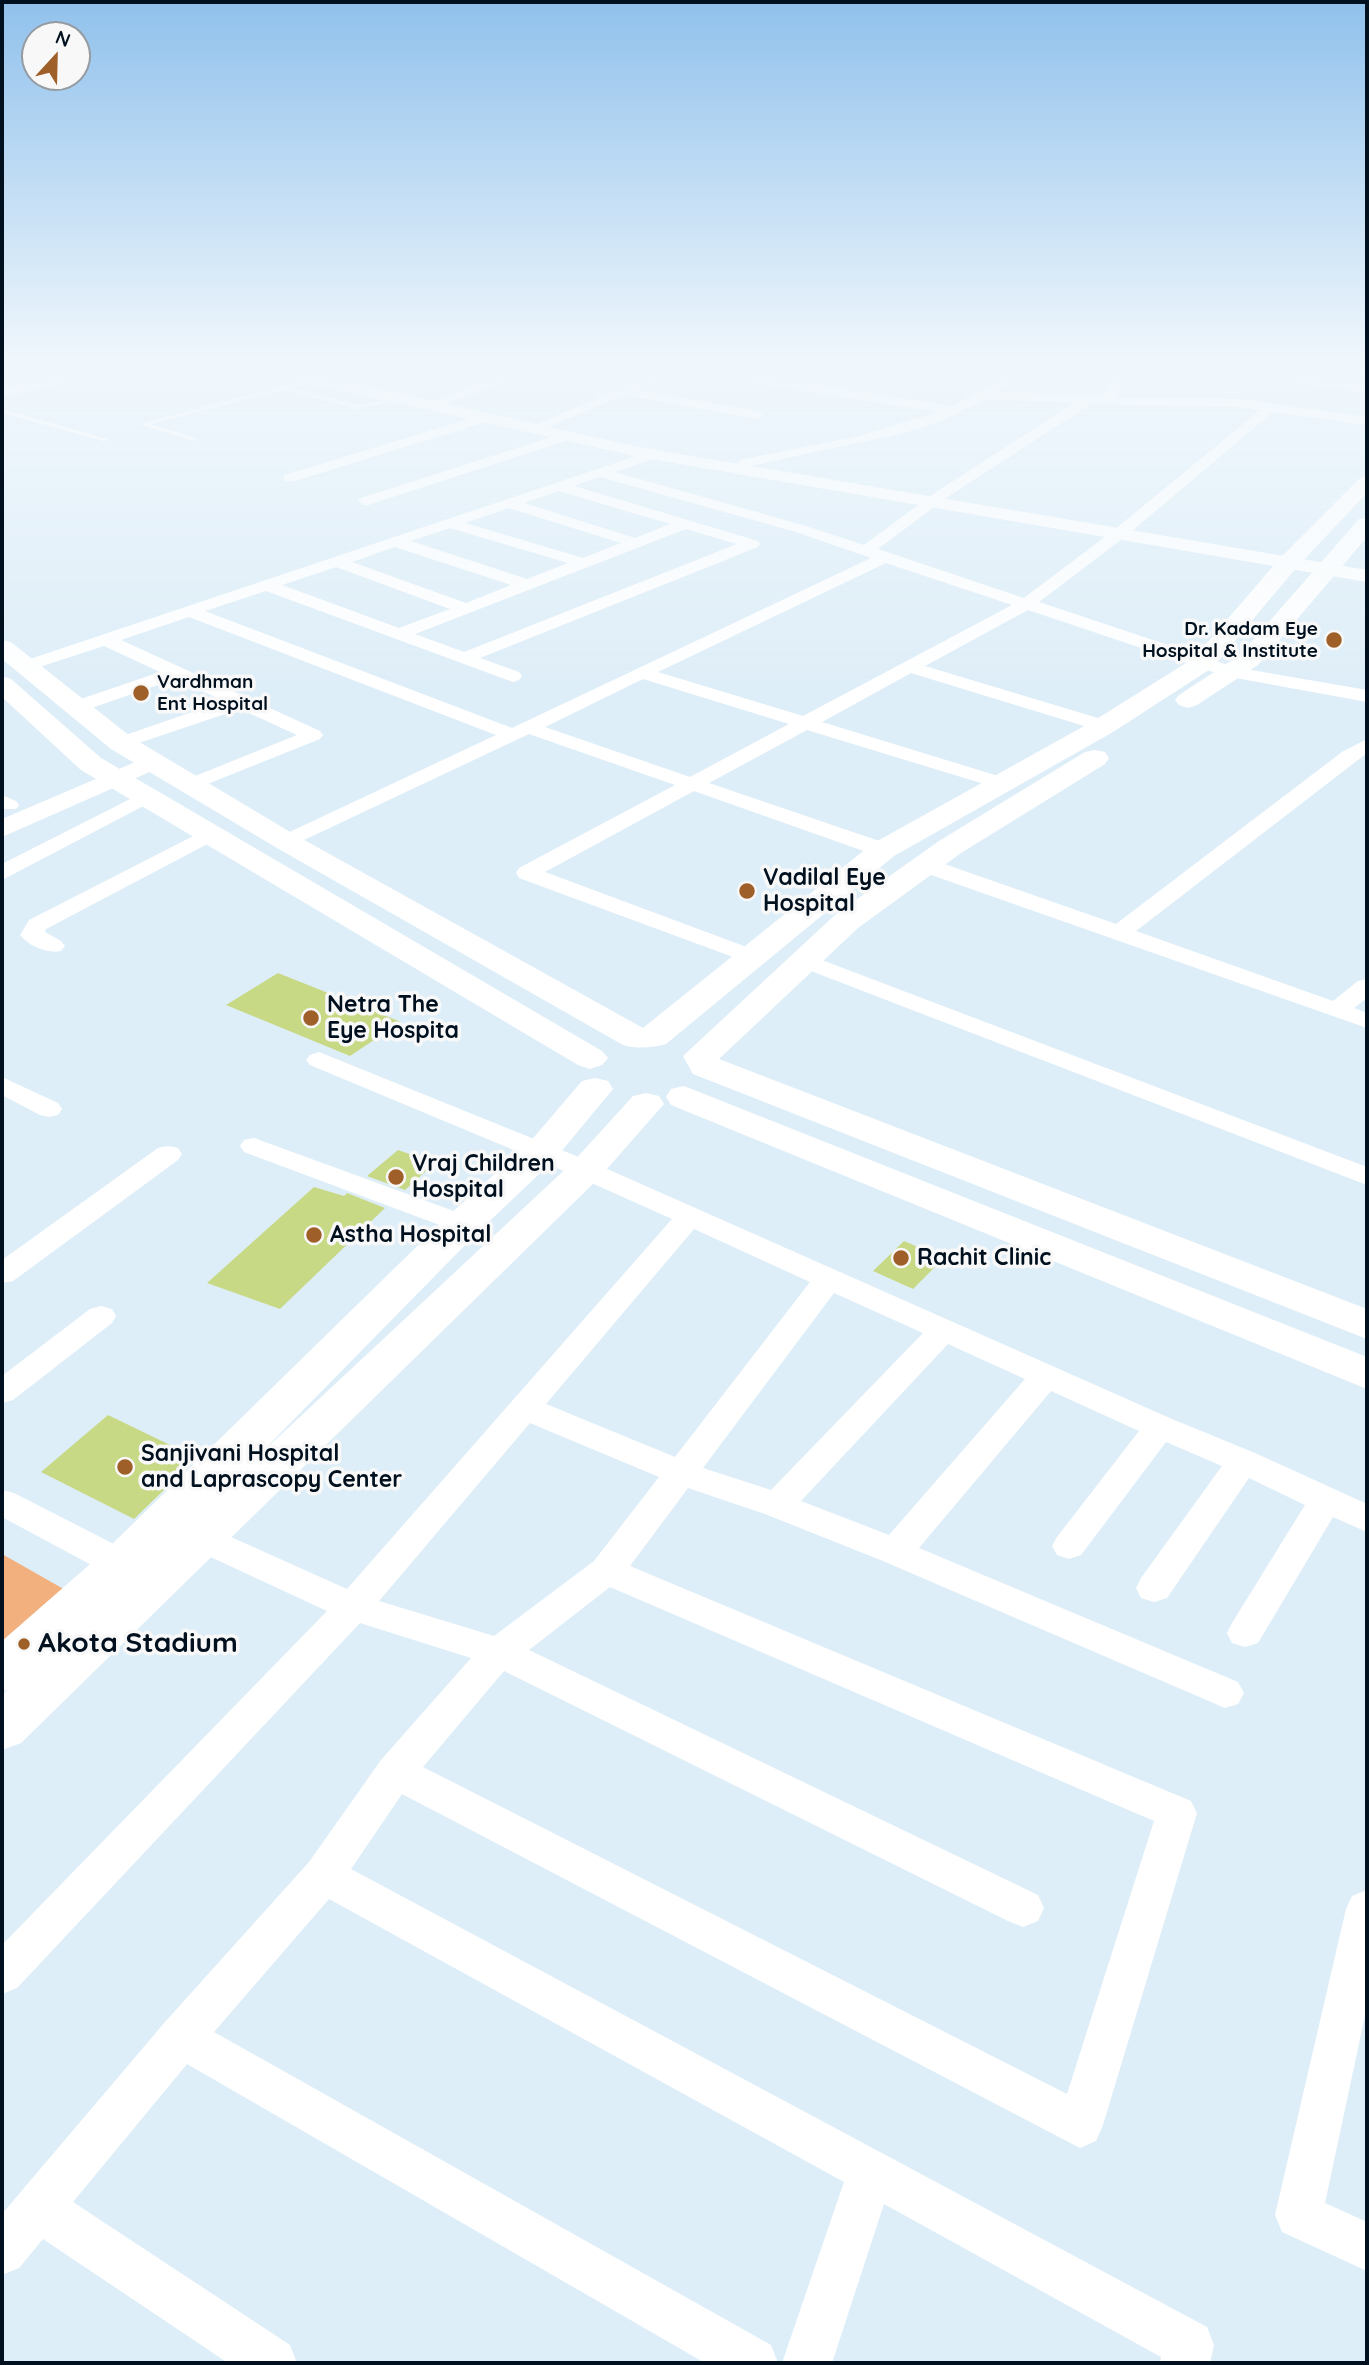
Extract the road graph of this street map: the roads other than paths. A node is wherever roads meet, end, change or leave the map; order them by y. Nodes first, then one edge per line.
1 (308, 472) edge
2 (455, 472) edge
3 (772, 472) edge
4 (797, 472) edge
5 (976, 472) edge
6 (1192, 472) edge
7 (603, 473) joint
8 (290, 478) dead end
9 (1367, 482) edge
10 (561, 487) junction
11 (937, 498) junction
12 (366, 501) dead end
13 (511, 504) junction
14 (452, 524) junction
15 (685, 524) junction
16 (1367, 524) edge
17 (801, 529) junction
18 (1124, 529) junction
19 (731, 538) junction
20 (397, 542) junction
21 (636, 543) junction
22 (865, 551) junction
23 (885, 557) junction
24 (1294, 557) junction
25 (338, 562) junction
26 (584, 564) junction
27 (1333, 564) junction
28 (1367, 564) edge
29 (1367, 576) edge
30 (527, 585) junction
31 (268, 586) junction
32 (1026, 604) junction
33 (467, 608) junction
34 (191, 612) junction
35 (400, 634) junction
36 (106, 640) junction
37 (2, 647) edge
38 (464, 658) junction
39 (1203, 663) junction
40 (909, 667) junction
41 (176, 672) junction
42 (1231, 672) junction
43 (642, 673) junction
44 (13, 676) edge
45 (513, 676) dead end
46 (1367, 696) edge
47 (241, 702) junction
48 (76, 707) junction
49 (805, 723) junction
50 (1104, 726) junction
51 (519, 730) junction
52 (1367, 745) edge
53 (134, 751) junction
54 (102, 771) junction
55 (1001, 783) junction
56 (190, 785) junction
57 (690, 785) junction
58 (146, 797) junction
59 (4, 811) edge
60 (209, 834) junction
61 (287, 842) junction
62 (883, 850) junction
63 (925, 865) junction
64 (2, 873) edge
65 (1119, 933) junction
66 (52, 946) dead end
67 (752, 957) junction
68 (806, 961) junction
69 (1367, 986) edge
70 (1336, 1010) junction
71 (1367, 1021) edge
72 (644, 1038) junction
73 (319, 1059) dead end
74 (593, 1074) junction
75 (684, 1081) junction
76 (2, 1085) edge
77 (49, 1109) dead end
78 (254, 1146) dead end
79 (542, 1151) junction
80 (168, 1154) dead end
81 (586, 1170) junction
82 (1367, 1177) edge
83 (690, 1216) junction
84 (463, 1224) junction
85 (2, 1274) edge
86 (829, 1278) junction
87 (101, 1316) dead end
88 (1367, 1325) edge
89 (944, 1330) junction
90 (1367, 1374) edge
91 (1046, 1376) junction
92 (2, 1392) edge
93 (525, 1408) junction
94 (1160, 1427) junction
95 (1243, 1461) junction
96 (681, 1473) junction
97 (1325, 1501) junction
98 (2, 1502) edge
99 (777, 1505) junction
100 (1367, 1519) edge
101 (201, 1538) junction
102 (1069, 1546) dead end
103 (895, 1552) junction
104 (607, 1571) junction
105 (138, 1573) junction
106 (1154, 1588) dead end
107 (353, 1606) junction
108 (1245, 1633) dead end
109 (499, 1652) junction
110 (2, 1671) edge
111 (1225, 1693) dead end
112 (2, 1728) edge
113 (395, 1772) junction
114 (324, 1875) junction
115 (1023, 1908) dead end
116 (1367, 1909) edge
117 (2, 1974) edge
118 (181, 2037) junction
119 (871, 2172) junction
120 (38, 2207) junction
121 (1367, 2247) edge
122 (2, 2251) edge
123 (272, 2363) edge
124 (753, 2363) edge
125 (807, 2363) edge
126 (1185, 2363) edge

1 - 8 street
2 - 12 street
3 - 11 street
4 - 11 street
5 - 11 street
6 - 18 street
7 - 10 street
7 - 17 street
9 - 24 main road
10 - 13 street
10 - 15 street
11 - 18 street
11 - 22 street
13 - 14 street
13 - 21 street
14 - 20 street
14 - 26 street
15 - 19 street
15 - 21 street
16 - 27 main road
17 - 19 street
17 - 22 street
18 - 24 street
18 - 32 street
19 - 38 street
20 - 25 street
20 - 30 street
21 - 26 street
22 - 23 street
23 - 32 street
23 - 43 street
24 - 27 street
24 - 39 main road
25 - 31 street
25 - 33 street
26 - 30 street
27 - 28 street
27 - 29 street
27 - 42 main road
30 - 33 street
31 - 34 street
31 - 35 street
32 - 39 street
32 - 40 street
33 - 35 street
34 - 36 street
34 - 51 street
35 - 38 street
36 - 41 street
36 - 44 street
37 - 44 main road
38 - 45 street
39 - 42 street
39 - 50 main road
40 - 49 street
40 - 50 street
41 - 47 street
41 - 48 street
42 - 46 street
42 - 63 main road
43 - 49 street
43 - 51 street
44 - 48 main road
44 - 54 main road
47 - 53 street
47 - 56 street
48 - 53 main road
49 - 55 street
49 - 57 street
50 - 55 main road
51 - 57 street
51 - 61 street
52 - 65 street
53 - 54 street
53 - 56 main road
54 - 58 main road
54 - 59 street
55 - 62 main road
56 - 61 main road
57 - 62 street
57 - 67 street
58 - 60 main road
58 - 64 street
60 - 66 street
60 - 74 main road
61 - 72 main road
62 - 67 main road
63 - 65 street
63 - 68 main road
65 - 70 street
67 - 72 main road
68 - 75 main road
68 - 82 street
69 - 70 street
70 - 71 street
72 - 74 main road
72 - 75 main road
73 - 79 street
74 - 75 main road
74 - 79 main road
75 - 81 main road
75 - 88 main road
75 - 90 main road
76 - 77 street
78 - 84 street
79 - 81 street
79 - 84 main road
80 - 85 street
81 - 83 street
81 - 101 main road
83 - 86 street
83 - 93 street
84 - 105 main road
86 - 89 street
86 - 96 street
87 - 92 street
89 - 91 street
89 - 99 street
91 - 94 street
91 - 103 street
93 - 96 street
93 - 107 street
94 - 95 street
94 - 102 street
95 - 97 street
95 - 106 street
96 - 99 street
96 - 104 street
97 - 100 street
97 - 108 street
98 - 105 street
99 - 103 street
101 - 105 main road
101 - 107 street
103 - 111 street
104 - 109 street
104 - 113 street
105 - 110 main road
105 - 112 main road
107 - 109 street
107 - 117 street
109 - 113 street
109 - 115 street
113 - 114 street
114 - 118 street
114 - 119 street
116 - 121 street
118 - 120 street
118 - 124 street
119 - 125 street
119 - 126 street
120 - 122 street
120 - 123 street

